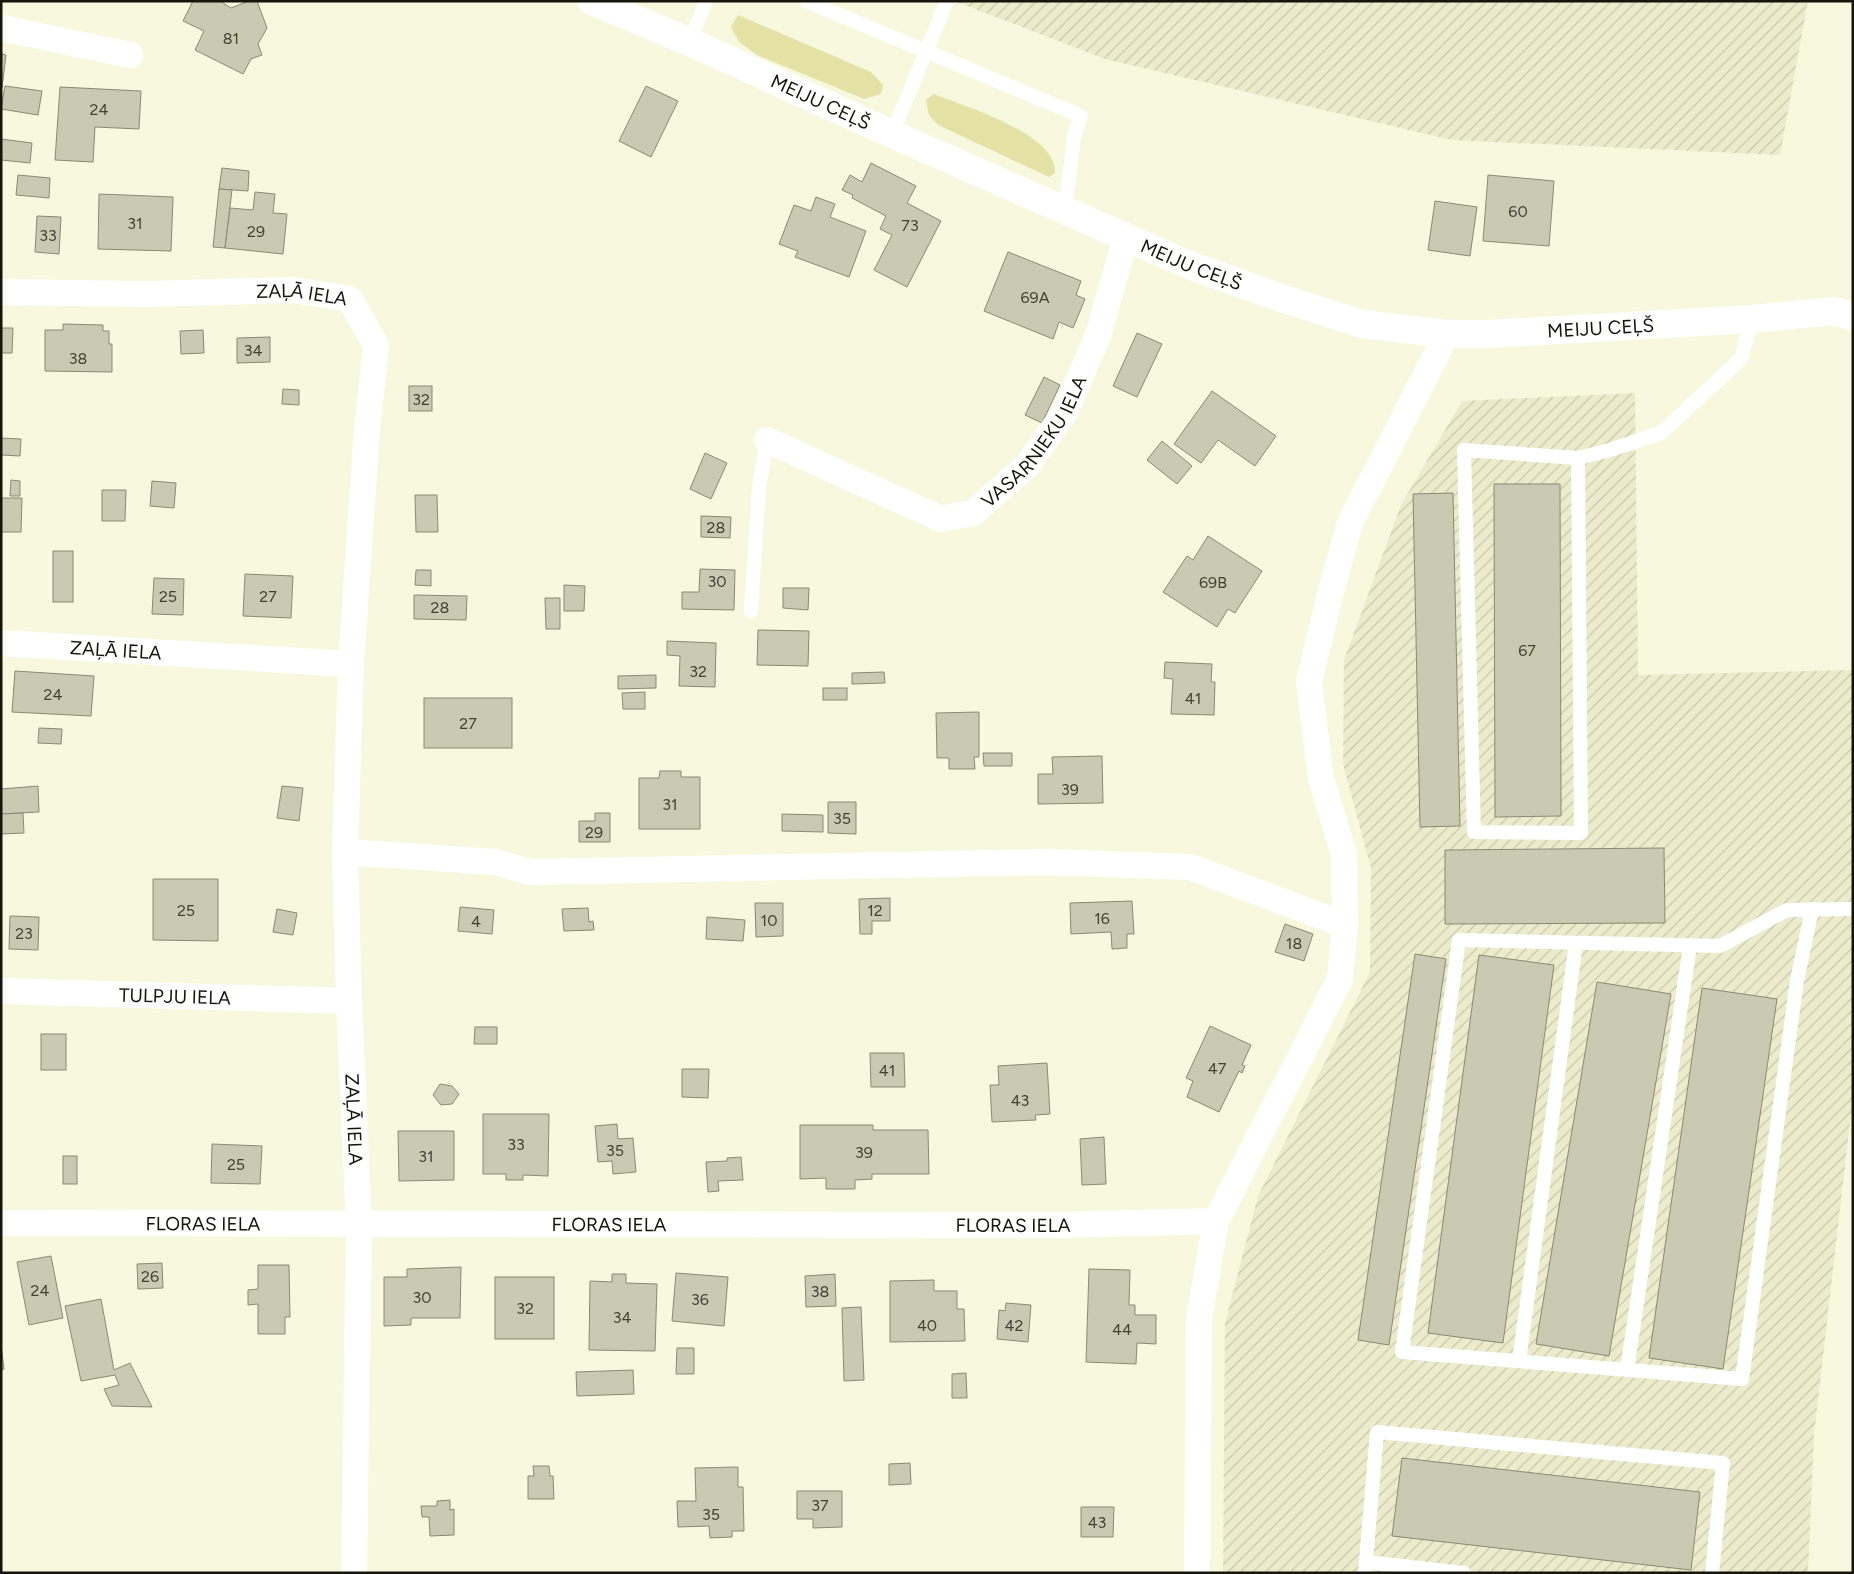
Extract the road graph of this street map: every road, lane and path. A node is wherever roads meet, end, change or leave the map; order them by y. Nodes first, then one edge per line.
1 (592, 1) edge
2 (706, 1) edge
3 (806, 1) edge
4 (946, 1) edge
5 (634, 9) edge
6 (1, 28) edge
7 (690, 42) junction
8 (925, 51) junction
9 (130, 55) dead end
10 (892, 134) junction
11 (1065, 210) junction
12 (1126, 237) junction
13 (1, 292) edge
14 (1847, 309) edge
15 (1752, 318) junction
16 (1447, 334) junction
17 (767, 440) joint
18 (1578, 458) junction
19 (751, 611) dead end
20 (1, 643) edge
21 (351, 664) junction
22 (345, 852) junction
23 (1812, 909) junction
24 (1853, 909) edge
25 (1345, 925) junction
26 (1576, 943) junction
27 (1690, 946) junction
28 (1, 990) edge
29 (349, 1001) junction
30 (1216, 1221) junction
31 (1, 1223) edge
32 (359, 1225) junction
33 (1519, 1361) junction
34 (1627, 1370) junction
35 (1366, 1568) edge
36 (354, 1573) edge
37 (1197, 1573) edge
38 (1464, 1573) edge
39 (1712, 1573) edge

1 - 5 street, MEIJU CEĻŠ
2 - 7 lane
3 - 8 lane
4 - 8 lane
5 - 7 street, MEIJU CEĻŠ
6 - 9 street
7 - 10 street, MEIJU CEĻŠ
8 - 10 lane
8 - 11 lane
10 - 11 street, MEIJU CEĻŠ
11 - 12 street, MEIJU CEĻŠ
12 - 16 street, MEIJU CEĻŠ
12 - 17 street, VASARNIEKU IELA
13 - 21 street, ZAĻĀ IELA
14 - 15 street, MEIJU CEĻŠ
15 - 16 street, MEIJU CEĻŠ
15 - 18 lane
16 - 25 street
17 - 19 lane
18 - 18 lane
20 - 21 street, ZAĻĀ IELA
21 - 22 street, ZAĻĀ IELA
22 - 25 street
22 - 29 street, ZAĻĀ IELA
23 - 24 lane
23 - 27 lane
23 - 34 lane
25 - 30 street
26 - 27 lane
26 - 33 lane
26 - 33 lane
27 - 34 lane
28 - 29 street, TULPJU IELA
29 - 32 street, ZAĻĀ IELA
30 - 32 street, FLORAS IELA
30 - 37 street
31 - 32 street, FLORAS IELA
32 - 36 street, ZAĻĀ IELA
33 - 34 lane
35 - 38 lane
35 - 39 lane

